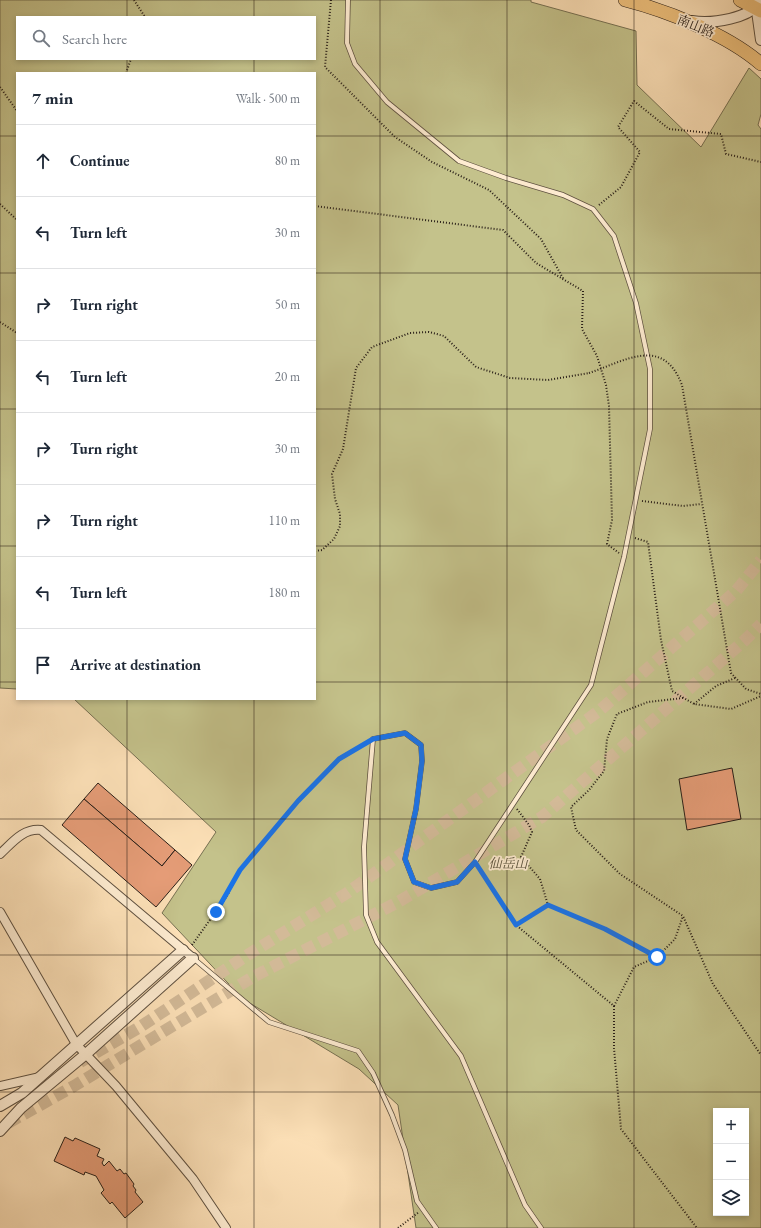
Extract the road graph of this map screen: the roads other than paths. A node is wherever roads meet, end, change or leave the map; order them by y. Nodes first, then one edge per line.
1 (348, 0) edge
2 (626, 0) edge
3 (740, 0) edge
4 (758, 5) edge
5 (682, 20) junction
6 (761, 40) edge
7 (761, 64) edge
8 (0, 854) edge
9 (0, 912) edge
10 (188, 954) junction
11 (76, 1044) junction
12 (86, 1054) junction
13 (40, 1077) junction
14 (0, 1086) edge
15 (0, 1106) edge
16 (0, 1131) edge
17 (226, 1228) edge
18 (436, 1228) edge
19 (541, 1228) edge

1 - 19 lane
2 - 5 main road, 南山路
3 - 4 main road
4 - 5 street
4 - 6 street
5 - 7 main road, 南山路
8 - 10 street
9 - 11 street
10 - 11 street
10 - 12 street
10 - 18 lane
11 - 12 street
11 - 13 street
12 - 16 street
12 - 17 street
13 - 14 street
13 - 15 street

